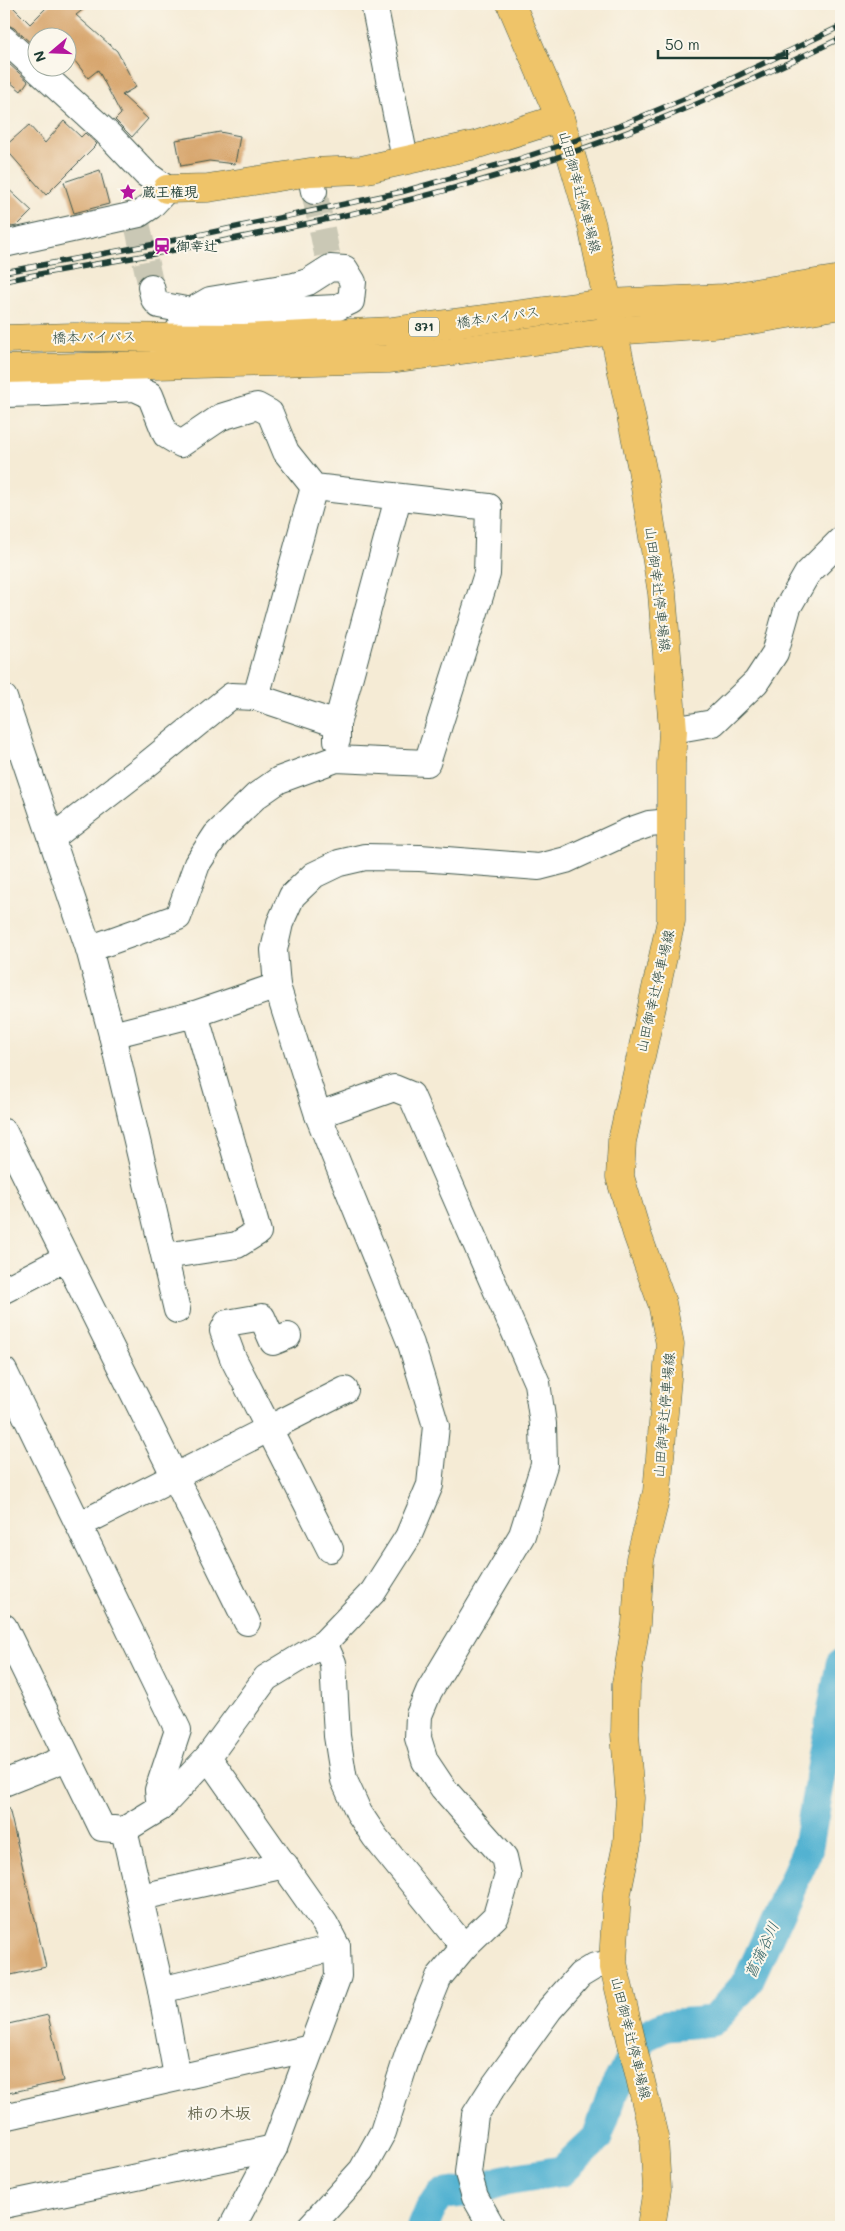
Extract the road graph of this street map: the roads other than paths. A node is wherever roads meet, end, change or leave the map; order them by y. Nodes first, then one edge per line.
1 (374, 4) edge
2 (511, 4) edge
3 (4, 39) edge
4 (560, 118) junction
5 (405, 159) junction
6 (167, 188) junction
7 (4, 244) edge
8 (841, 278) edge
9 (151, 287) tunnel mouth
10 (607, 303) junction
11 (841, 305) edge
12 (191, 311) junction
13 (613, 331) junction
14 (188, 337) junction
15 (4, 339) edge
16 (187, 363) junction
17 (155, 365) junction
18 (4, 369) edge
19 (4, 394) edge
20 (314, 487) junction
21 (398, 498) junction
22 (841, 540) edge
23 (256, 697) junction
24 (4, 698) edge
25 (337, 724) junction
26 (673, 730) junction
27 (336, 759) junction
28 (670, 822) junction
29 (52, 838) junction
30 (89, 949) junction
31 (277, 986) junction
32 (195, 1014) junction
33 (112, 1035) junction
34 (318, 1115) junction
35 (4, 1132) edge
36 (165, 1256) junction
37 (66, 1258) junction
38 (4, 1290) edge
39 (177, 1310) dead end
40 (288, 1336) dead end
41 (4, 1371) edge
42 (345, 1390) dead end
43 (269, 1429) junction
44 (175, 1476) junction
45 (79, 1525) junction
46 (330, 1549) dead end
47 (247, 1622) dead end
48 (4, 1627) edge
49 (324, 1643) junction
50 (67, 1758) junction
51 (208, 1758) junction
52 (4, 1783) edge
53 (160, 1808) junction
54 (124, 1830) junction
55 (284, 1865) junction
56 (141, 1897) junction
57 (338, 1947) junction
58 (464, 1947) junction
59 (614, 1963) junction
60 (161, 1990) junction
61 (310, 2048) junction
62 (177, 2076) junction
63 (4, 2116) edge
64 (274, 2148) junction
65 (4, 2205) edge
66 (232, 2227) edge
67 (310, 2227) edge
68 (492, 2227) edge
69 (651, 2227) edge

1 - 5 street
2 - 4 main road
3 - 6 street
4 - 5 main road, 山田御幸辻停車場線
4 - 10 main road, 山田御幸辻停車場線
5 - 6 main road, 山田御幸辻停車場線
6 - 7 street
8 - 10 main road, 橋本バイパス / 371
9 - 12 street
10 - 13 main road, 山田御幸辻停車場線
10 - 14 main road, 橋本バイパス / 371
11 - 13 main road, 橋本バイパス / 371
12 - 14 street
12 - 14 street
13 - 16 main road, 橋本バイパス / 371
13 - 26 main road, 山田御幸辻停車場線
14 - 15 main road, 橋本バイパス / 371
14 - 16 street
14 - 17 street
16 - 17 main road, 橋本バイパス / 371
17 - 18 main road, 橋本バイパス / 371
19 - 20 street
20 - 21 street
20 - 23 street
21 - 25 street
21 - 27 street
22 - 26 street
23 - 25 street
23 - 29 street
24 - 29 street
25 - 27 street
26 - 28 main road, 山田御幸辻停車場線
27 - 30 street
28 - 31 street
28 - 59 main road, 山田御幸辻停車場線
29 - 30 street
30 - 33 street
31 - 32 street
31 - 34 street
32 - 33 street
32 - 36 street
33 - 36 street
34 - 49 street
34 - 58 street
35 - 37 street
36 - 39 street
37 - 38 street
37 - 44 street
40 - 43 street
41 - 45 street
42 - 43 street
43 - 44 street
43 - 46 street
44 - 45 street
44 - 47 street
45 - 53 street
48 - 50 street
49 - 51 street
49 - 58 street
50 - 52 street
50 - 54 street
51 - 53 street
51 - 55 street
53 - 54 street
54 - 56 street
55 - 56 street
55 - 57 street
56 - 60 street
57 - 60 street
57 - 61 street
58 - 67 street
59 - 68 street
59 - 69 main road, 山田御幸辻停車場線
60 - 62 street
61 - 62 street
61 - 64 street
62 - 63 street
64 - 65 street
64 - 66 street

